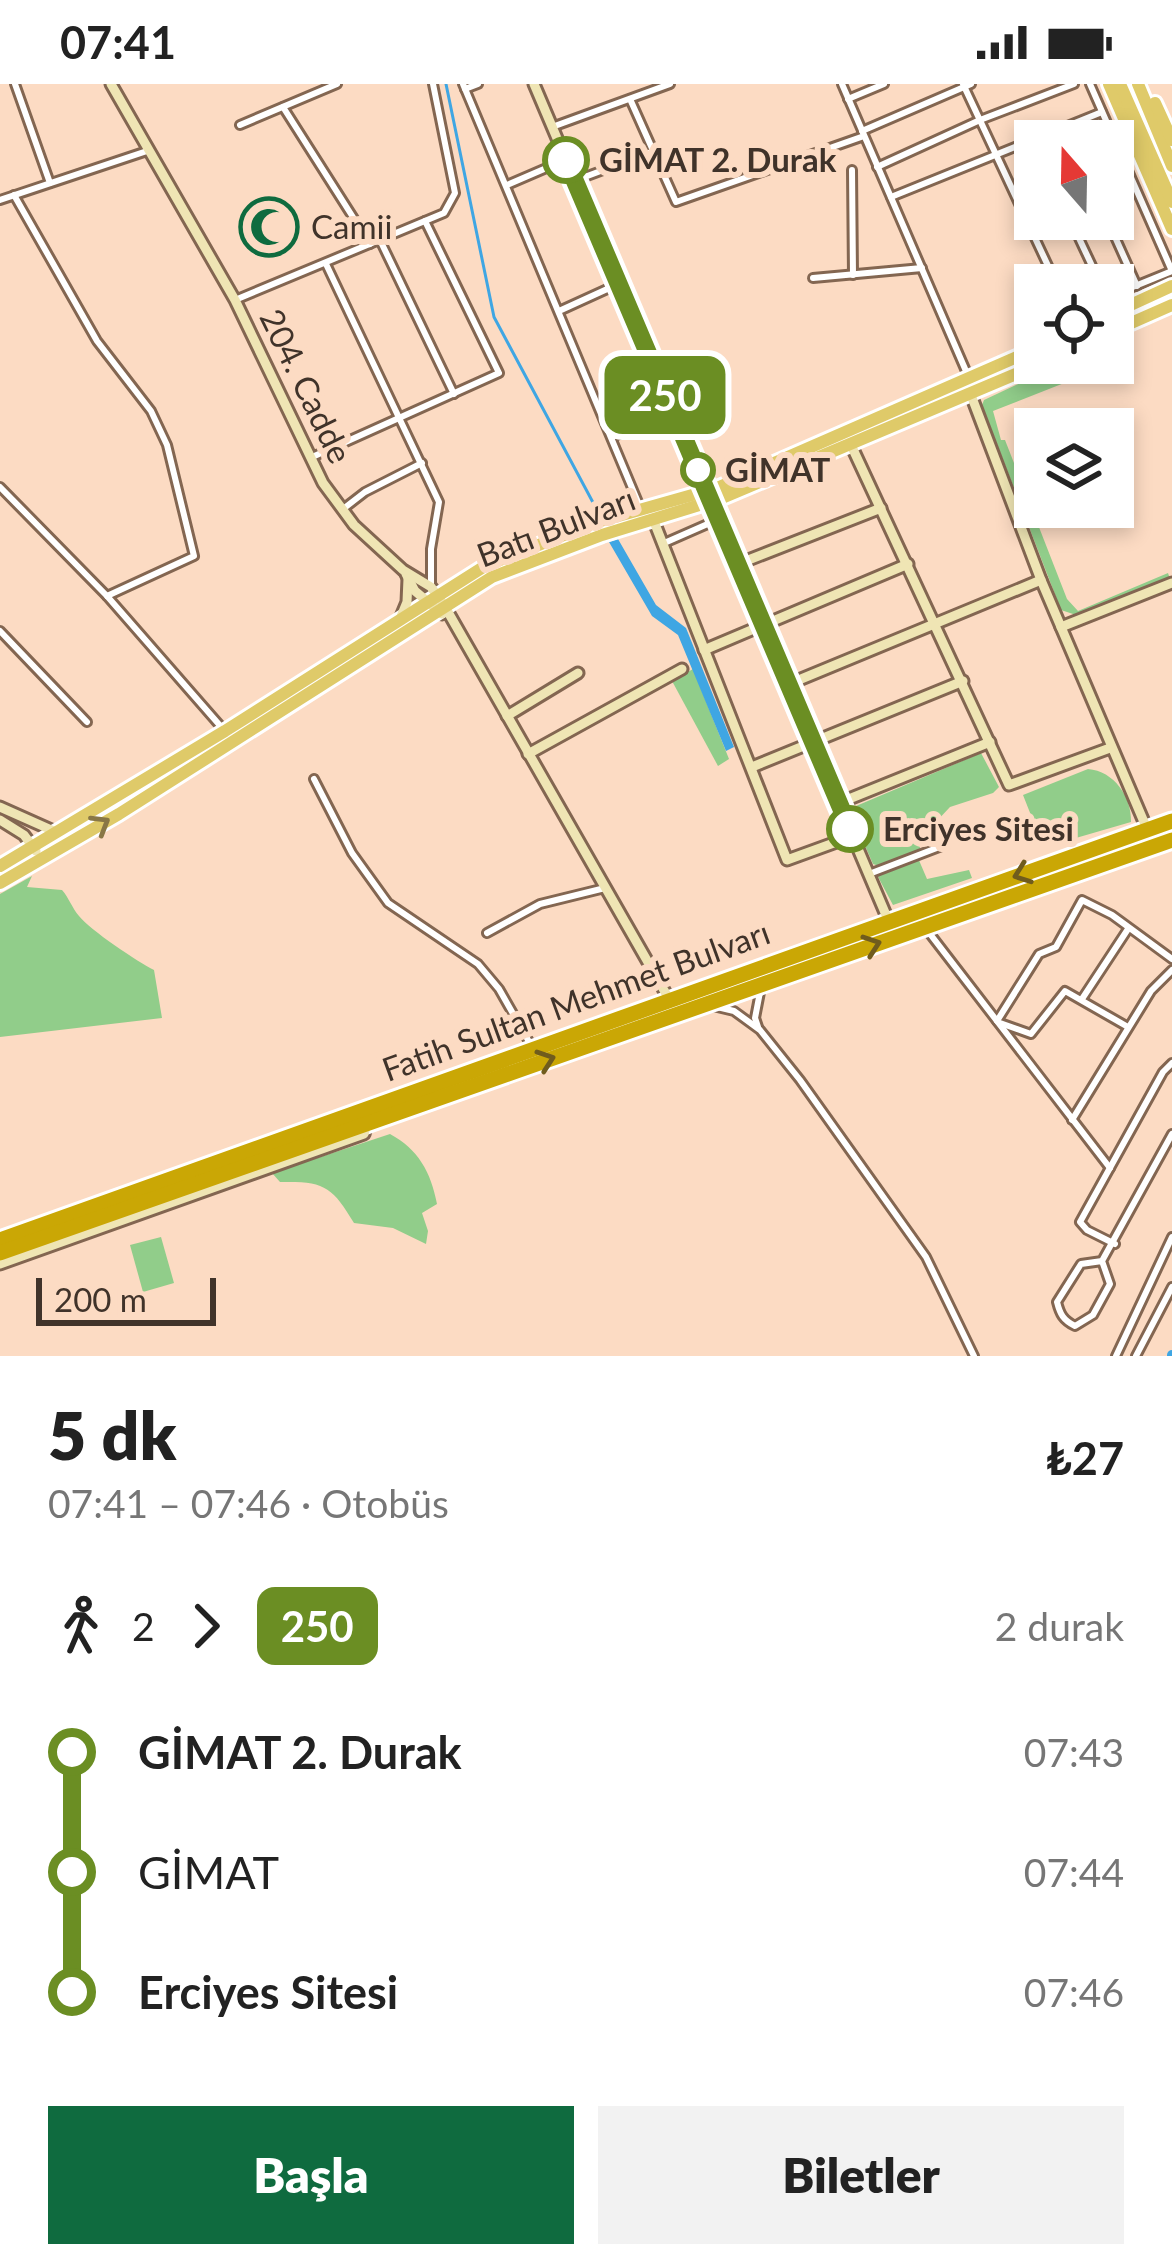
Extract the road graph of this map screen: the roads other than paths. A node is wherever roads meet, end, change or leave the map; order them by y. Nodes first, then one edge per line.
1 (14, 84) edge
2 (111, 84) edge
3 (337, 84) edge
4 (433, 84) edge
5 (478, 84) edge
6 (534, 84) edge
7 (670, 84) edge
8 (842, 84) edge
9 (884, 84) edge
10 (1074, 84) edge
11 (1090, 84) edge
12 (1109, 84) edge
13 (1120, 84) edge
14 (1142, 84) edge
15 (966, 85) edge
16 (464, 87) edge
17 (630, 99) junction
18 (848, 99) junction
19 (283, 107) junction
20 (1102, 112) junction
21 (980, 120) junction
22 (1081, 120) edge
23 (240, 125) dead end
24 (552, 127) junction
25 (863, 134) junction
26 (1172, 140) edge
27 (1014, 147) edge
28 (148, 151) junction
29 (653, 151) junction
30 (995, 153) junction
31 (566, 160) junction
32 (1172, 166) edge
33 (877, 167) junction
34 (852, 170) dead end
35 (574, 181) junction
36 (50, 184) junction
37 (507, 185) junction
38 (14, 195) junction
39 (891, 197) junction
40 (0, 200) edge
41 (1172, 202) edge
42 (425, 221) junction
43 (1172, 229) edge
44 (380, 240) junction
45 (1116, 240) edge
46 (370, 244) junction
47 (325, 262) junction
48 (1047, 264) edge
49 (922, 268) junction
50 (853, 275) junction
51 (813, 278) dead end
52 (616, 285) junction
53 (1137, 286) junction
54 (1172, 286) edge
55 (1134, 287) edge
56 (235, 300) junction
57 (1134, 303) edge
58 (1172, 305) edge
59 (559, 310) junction
60 (1134, 322) edge
61 (1014, 360) edge
62 (1014, 376) edge
63 (970, 380) junction
64 (454, 394) junction
65 (971, 395) junction
66 (672, 412) junction
67 (399, 419) junction
68 (612, 437) junction
69 (851, 445) junction
70 (310, 458) junction
71 (422, 463) junction
72 (0, 487) edge
73 (710, 496) junction
74 (881, 508) junction
75 (342, 509) junction
76 (647, 514) junction
77 (719, 519) junction
78 (662, 544) junction
79 (738, 564) junction
80 (908, 564) junction
81 (406, 574) junction
82 (1041, 580) junction
83 (1172, 583) edge
84 (469, 590) junction
85 (107, 596) junction
86 (440, 606) junction
87 (399, 620) junction
88 (936, 623) junction
89 (764, 625) junction
90 (1061, 627) junction
91 (0, 631) edge
92 (704, 650) junction
93 (682, 669) dead end
94 (578, 673) dead end
95 (963, 681) junction
96 (789, 684) junction
97 (507, 716) junction
98 (87, 722) dead end
99 (225, 731) junction
100 (813, 741) junction
101 (990, 742) junction
102 (1110, 748) junction
103 (528, 754) junction
104 (752, 767) junction
105 (314, 779) dead end
106 (839, 802) junction
107 (0, 807) edge
108 (0, 820) edge
109 (1172, 821) edge
110 (1147, 830) junction
111 (57, 832) junction
112 (942, 834) dead end
113 (853, 836) junction
114 (1172, 840) edge
115 (69, 843) junction
116 (33, 846) junction
117 (40, 860) junction
118 (0, 866) edge
119 (869, 874) junction
120 (0, 884) edge
121 (604, 889) junction
122 (889, 922) junction
123 (925, 927) junction
124 (1127, 929) junction
125 (487, 933) dead end
126 (1172, 959) edge
127 (1172, 970) edge
128 (762, 984) junction
129 (669, 999) junction
130 (1082, 999) junction
131 (704, 1004) junction
132 (997, 1022) junction
133 (1129, 1028) junction
134 (760, 1030) junction
135 (532, 1047) junction
136 (1172, 1063) edge
137 (1072, 1120) junction
138 (368, 1123) junction
139 (1172, 1133) edge
140 (1110, 1168) junction
141 (1172, 1237) edge
142 (0, 1240) edge
143 (1114, 1244) junction
144 (0, 1253) edge
145 (1102, 1261) junction
146 (0, 1264) edge
147 (1172, 1287) edge
148 (974, 1356) edge
149 (1116, 1356) edge
150 (1136, 1356) edge

1 - 36 street
2 - 28 street, 204. Cadde
3 - 19 street
4 - 42 street
5 - 16 street
6 - 24 street
7 - 17 street
8 - 18 street
9 - 18 street
10 - 21 street
11 - 20 street
12 - 43 main road
13 - 41 main road
14 - 26 main road
14 - 32 main road
15 - 21 street
15 - 25 street
16 - 37 street
17 - 24 street
17 - 29 street
18 - 25 street
19 - 23 street
19 - 46 street
20 - 22 street
20 - 53 street
21 - 30 street
21 - 33 street
24 - 31 street
25 - 29 street
25 - 33 street
27 - 30 street
28 - 36 street
28 - 56 street, 204. Cadde
29 - 35 street
30 - 39 street
30 - 48 street
31 - 35 street
31 - 37 street
33 - 39 street
34 - 50 street
35 - 52 street
36 - 38 street
37 - 59 street
38 - 40 street
38 - 85 street
39 - 49 street
42 - 44 street
42 - 64 street
44 - 46 street
44 - 64 street
45 - 53 street
46 - 47 street
47 - 56 street
47 - 67 street
49 - 50 street
49 - 63 street
50 - 51 street
52 - 59 street
52 - 66 street
53 - 55 street
54 - 57 main road
56 - 70 street, 204. Cadde
58 - 60 main road
59 - 68 street
61 - 63 main road, Batı Bulvarı
62 - 65 main road, Batı Bulvarı
63 - 73 main road, Batı Bulvarı
64 - 67 street
65 - 69 main road, Batı Bulvarı
65 - 82 street
66 - 68 street
66 - 73 street
67 - 70 street
67 - 71 street
68 - 76 street
69 - 73 main road, Batı Bulvarı
69 - 74 street
70 - 75 street, 204. Cadde
71 - 75 street
71 - 86 street
72 - 85 street
73 - 76 main road, Batı Bulvarı
73 - 77 street
74 - 79 street
74 - 80 street
75 - 81 street, 204. Cadde
76 - 78 street
76 - 84 main road, Batı Bulvarı
76 - 86 main road, Batı Bulvarı
77 - 78 street
77 - 79 street
78 - 92 street
79 - 89 street
80 - 88 street
80 - 89 street
81 - 86 street, 204. Cadde
81 - 87 street
82 - 88 street
82 - 90 street
83 - 90 street
84 - 86 main road, Batı Bulvarı
84 - 86 street
85 - 99 street
86 - 87 main road, Batı Bulvarı
86 - 97 street, 204. Cadde
115 -> 86 main road, Batı Bulvarı
87 - 99 main road, Batı Bulvarı
88 - 95 street
88 - 96 street
89 - 92 street
89 - 96 street
90 - 102 street
91 - 98 street
92 - 104 street
93 - 103 street
94 - 97 street
95 - 100 street
95 - 101 street
96 - 100 street
97 - 103 street, 204. Cadde
99 - 111 main road, Batı Bulvarı
100 - 104 street
100 - 106 street
101 - 102 street
101 - 106 street
102 - 110 street
103 - 121 street, 204. Cadde
104 - 113 street
105 - 135 street
106 - 113 street
107 - 111 street
108 - 116 street
109 - 110 highway, Fatih Sultan Mehmet Bulvarı
110 -> 122 highway, Fatih Sultan Mehmet Bulvarı
111 - 115 street
111 - 116 main road, Batı Bulvarı
112 - 119 street
113 - 119 street
114 - 123 highway, Fatih Sultan Mehmet Bulvarı
115 - 117 main road, Batı Bulvarı
116 - 117 street
116 - 118 main road, Batı Bulvarı
117 - 120 main road, Batı Bulvarı
119 - 122 street
121 - 125 street
121 - 129 street, 204. Cadde
122 - 129 highway, Fatih Sultan Mehmet Bulvarı
128 -> 123 highway, Fatih Sultan Mehmet Bulvarı
123 - 132 street
124 - 126 street
124 - 130 street
124 - 132 street
127 - 133 street
128 - 131 highway, Fatih Sultan Mehmet Bulvarı
128 - 134 street
129 - 135 highway, Fatih Sultan Mehmet Bulvarı
130 - 132 street
130 - 133 street
131 - 134 street
138 -> 131 highway, Fatih Sultan Mehmet Bulvarı
132 - 137 street
133 - 137 street
134 - 148 street
135 - 142 highway, Fatih Sultan Mehmet Bulvarı
136 - 140 street
137 - 140 street
138 - 144 highway, Fatih Sultan Mehmet Bulvarı
138 - 146 street
139 - 143 street
140 - 143 street
141 - 149 street
143 - 145 street
145 - 145 street
147 - 150 street

